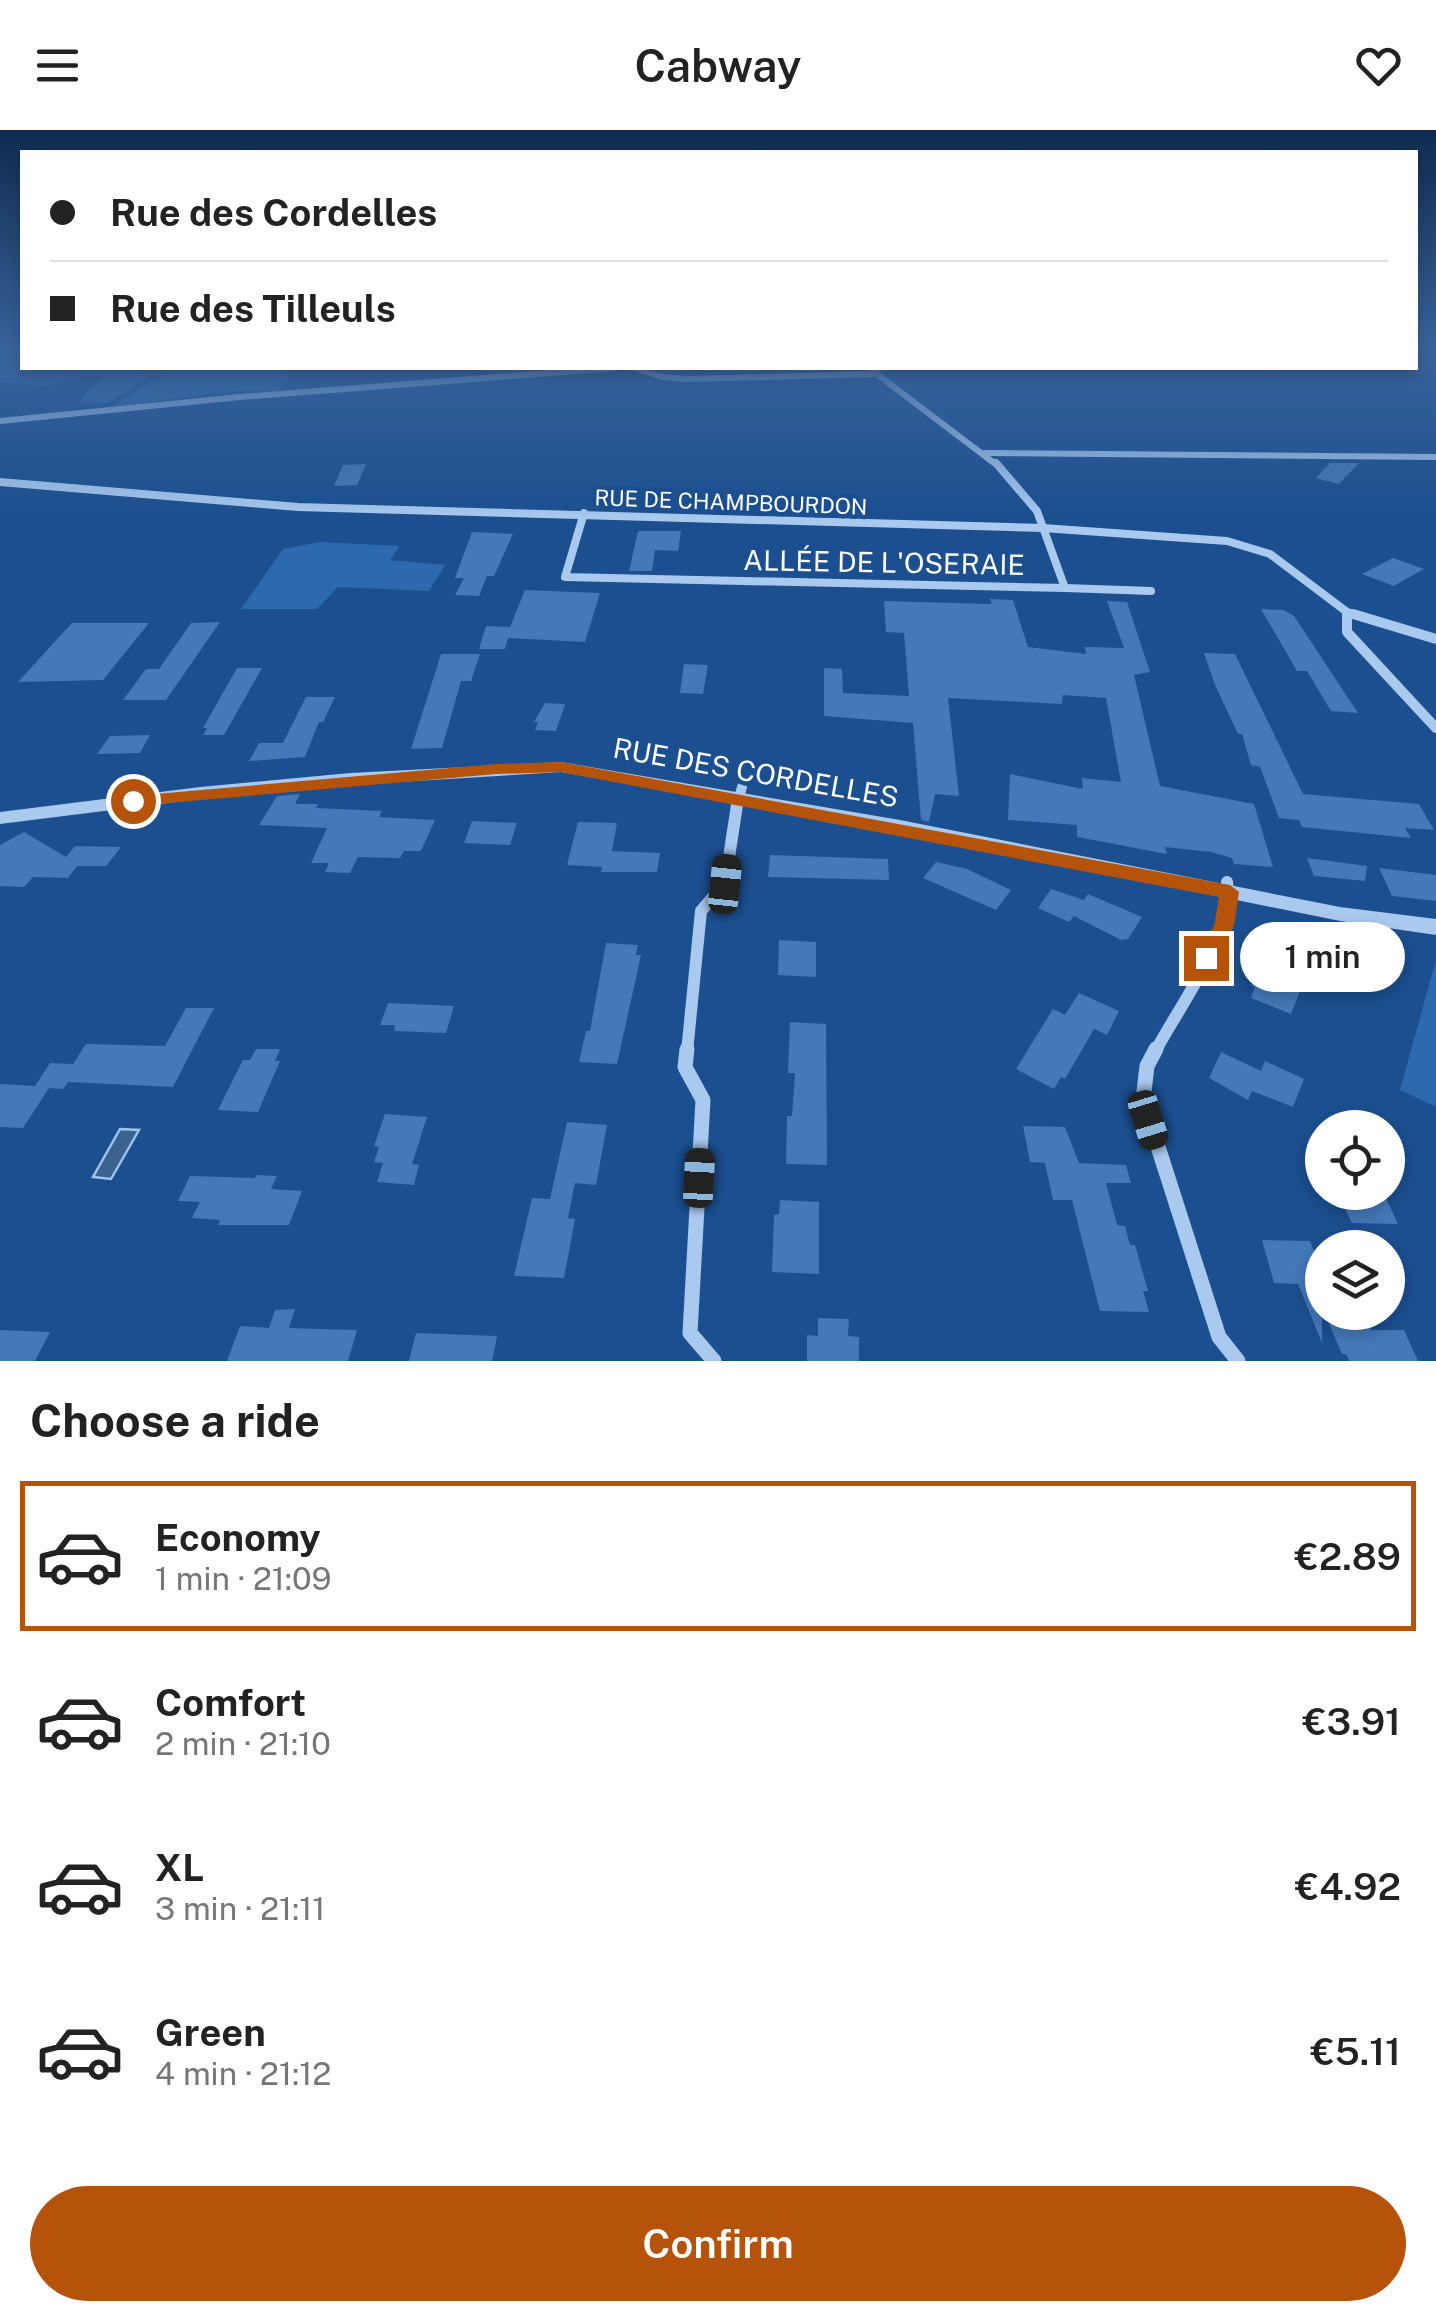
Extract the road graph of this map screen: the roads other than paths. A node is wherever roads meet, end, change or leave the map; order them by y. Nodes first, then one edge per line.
1 (166, 404) edge
2 (919, 404) edge
3 (0, 421) edge
4 (985, 453) junction
5 (1436, 457) edge
6 (0, 482) edge
7 (584, 514) junction
8 (1042, 528) junction
9 (1064, 588) junction
10 (1151, 591) dead end
11 (1347, 612) junction
12 (1436, 639) edge
13 (1436, 728) edge
14 (740, 792) junction
15 (0, 818) edge
16 (1228, 887) junction
17 (1436, 927) edge
18 (714, 1361) edge
19 (1238, 1361) edge

1 - 3 street
2 - 4 street, ALLÉE DE L'OSERAIE
4 - 5 street
4 - 8 street, ALLÉE DE L'OSERAIE
6 - 7 street, RUE DE CHAMPBOURDON
7 - 8 street, RUE DE CHAMPBOURDON
7 - 9 street, ALLÉE DE L'OSERAIE
8 - 9 street, ALLÉE DE L'OSERAIE
8 - 11 street, RUE DE CHAMPBOURDON
9 - 10 street, ALLÉE DE L'OSERAIE
11 - 12 street, RUE DE CHAMPBOURDON
11 - 13 street
14 - 15 street, RUE DES CORDELLES
14 - 16 street, RUE DES CORDELLES
14 - 18 street
16 - 17 street, RUE DES CORDELLES
16 - 19 street

